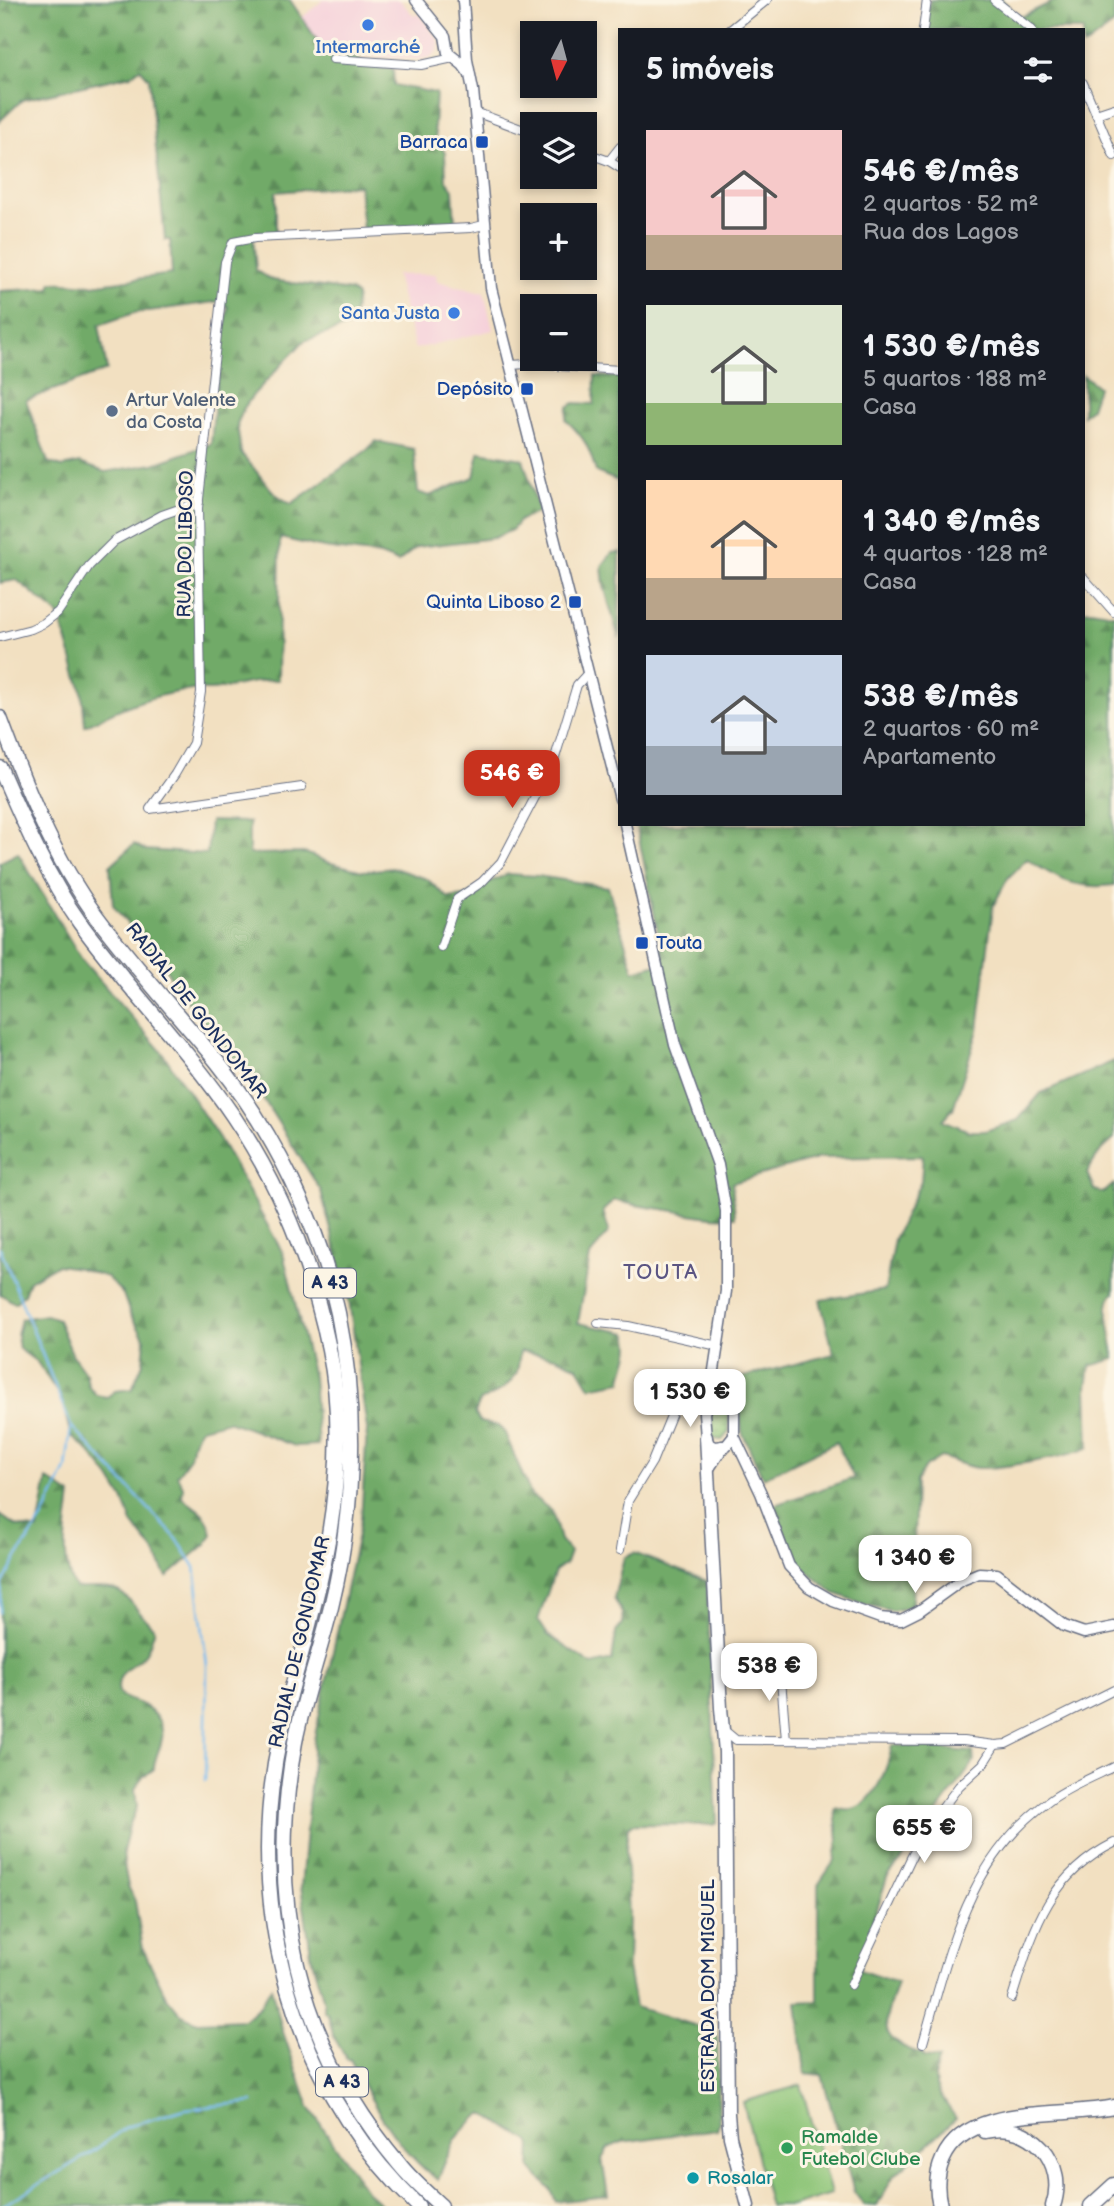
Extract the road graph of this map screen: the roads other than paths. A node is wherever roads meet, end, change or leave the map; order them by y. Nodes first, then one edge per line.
1 (415, 0) edge
2 (463, 0) edge
3 (767, 0) edge
4 (928, 0) edge
5 (994, 0) edge
6 (465, 24) junction
7 (732, 28) edge
8 (923, 28) edge
9 (1029, 28) edge
10 (442, 30) junction
11 (456, 39) junction
12 (447, 47) junction
13 (467, 48) junction
14 (453, 58) junction
15 (333, 59) dead end
16 (438, 62) junction
17 (472, 81) junction
18 (1085, 88) edge
19 (1114, 108) edge
20 (475, 112) junction
21 (1096, 114) junction
22 (520, 129) edge
23 (618, 149) edge
24 (597, 156) edge
25 (1114, 156) edge
26 (609, 160) junction
27 (618, 167) edge
28 (484, 225) junction
29 (510, 365) junction
30 (618, 370) edge
31 (199, 502) junction
32 (1085, 580) edge
33 (1114, 612) edge
34 (0, 637) edge
35 (588, 673) junction
36 (0, 718) edge
37 (0, 768) edge
38 (302, 787) dead end
39 (618, 791) edge
40 (625, 826) edge
41 (441, 947) dead end
42 (598, 1323) dead end
43 (718, 1346) junction
44 (724, 1401) junction
45 (707, 1405) junction
46 (734, 1436) junction
47 (706, 1437) junction
48 (724, 1447) junction
49 (708, 1468) junction
50 (751, 1472) junction
51 (620, 1550) dead end
52 (1114, 1627) edge
53 (774, 1658) dead end
54 (1114, 1690) edge
55 (720, 1708) junction
56 (724, 1729) junction
57 (736, 1740) junction
58 (786, 1740) junction
59 (995, 1745) junction
60 (725, 1757) junction
61 (1114, 1767) edge
62 (1114, 1843) edge
63 (282, 1934) junction
64 (851, 1985) dead end
65 (1012, 1998) dead end
66 (923, 2043) dead end
67 (1114, 2107) edge
68 (1114, 2185) edge
69 (418, 2206) edge
70 (441, 2206) edge
71 (748, 2206) edge
72 (940, 2206) edge
73 (949, 2206) edge
74 (1053, 2206) edge
75 (1091, 2206) edge

1 - 10 main road
2 - 6 main road
3 - 7 street
4 - 8 street
5 - 9 street
6 - 11 main road
6 - 13 main road
10 - 11 main road
10 - 12 main road
11 - 12 main road
11 - 13 main road
12 - 14 main road
12 - 16 street
13 - 14 main road
13 - 17 main road
14 - 16 street
14 - 17 main road
15 - 16 street
17 - 20 main road
18 - 21 street
19 - 21 street
20 - 22 street
20 - 28 main road
21 - 25 street
23 - 26 street
24 - 26 street
26 - 27 street
28 - 29 main road
28 - 31 street, RUA DO LIBOSO
29 - 30 street
29 - 35 main road
31 - 34 street
31 - 38 street, RUA DO LIBOSO
32 - 33 street
35 - 39 main road
35 - 41 street
36 - 63 highway, RADIAL DE GONDOMAR / A 43
37 - 63 highway, RADIAL DE GONDOMAR / A 43
40 - 43 main road
42 - 43 street
43 - 44 main road
43 - 45 main road
44 - 45 main road
44 - 46 main road
45 - 47 main road
45 - 51 street
46 - 48 main road
46 - 50 main road
47 - 48 main road
47 - 49 main road, ESTRADA DOM MIGUEL
48 - 49 main road
48 - 50 main road
49 - 55 main road, ESTRADA DOM MIGUEL
50 - 52 main road
53 - 58 street
54 - 59 street
55 - 56 main road, ESTRADA DOM MIGUEL
55 - 60 main road, ESTRADA DOM MIGUEL
56 - 57 street
56 - 60 main road, ESTRADA DOM MIGUEL
57 - 58 street
57 - 60 street
58 - 59 street
59 - 64 street
60 - 71 main road, ESTRADA DOM MIGUEL
61 - 66 street
62 - 65 street
63 - 69 highway, A 43
63 - 70 highway, RADIAL DE GONDOMAR / A 43
67 - 72 highway
68 - 75 highway
73 - 74 highway

